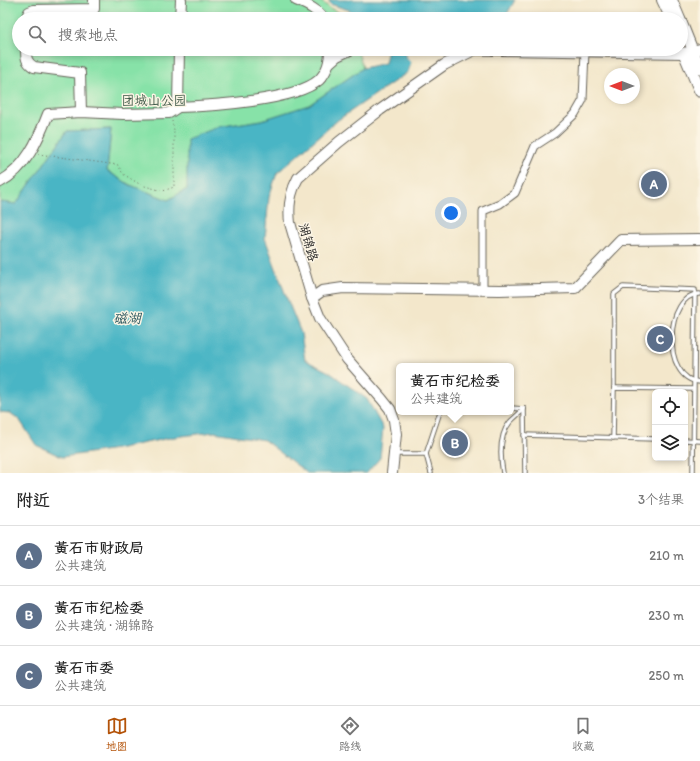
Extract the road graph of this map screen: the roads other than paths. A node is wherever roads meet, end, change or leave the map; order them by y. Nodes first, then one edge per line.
1 (94, 0) edge
2 (180, 0) edge
3 (296, 0) edge
4 (662, 0) edge
5 (672, 0) edge
6 (29, 12) edge
7 (180, 12) edge
8 (318, 12) edge
9 (668, 12) edge
10 (677, 12) edge
11 (690, 50) edge
12 (26, 56) edge
13 (179, 56) edge
14 (330, 56) edge
15 (336, 56) edge
16 (462, 56) edge
17 (585, 56) edge
18 (329, 63) junction
19 (700, 69) edge
20 (700, 91) edge
21 (178, 107) junction
22 (81, 112) junction
23 (0, 182) edge
24 (700, 239) edge
25 (483, 290) junction
26 (694, 294) junction
27 (700, 294) edge
28 (312, 298) junction
29 (694, 382) junction
30 (700, 382) edge
31 (614, 388) junction
32 (693, 389) junction
33 (514, 408) edge
34 (524, 408) junction
35 (439, 415) edge
36 (524, 435) junction
37 (613, 438) junction
38 (652, 439) edge
39 (688, 440) edge
40 (693, 440) junction
41 (700, 441) edge
42 (394, 454) junction
43 (426, 454) junction
44 (392, 473) edge
45 (432, 473) edge
46 (503, 473) edge
47 (525, 473) edge
48 (693, 473) edge

1 - 6 street
2 - 7 street
3 - 8 street
4 - 9 street
5 - 10 street
11 - 19 main road
11 - 20 main road
12 - 22 street
13 - 21 street
14 - 18 street
15 - 18 street
16 - 28 street, 湖锦路
17 - 25 street
18 - 21 street
21 - 22 street
22 - 23 street
24 - 25 street
25 - 28 street
26 - 27 lane
26 - 29 lane
26 - 29 lane
26 - 31 lane
28 - 42 street, 湖锦路
29 - 30 lane
29 - 32 lane
31 - 32 lane
31 - 37 lane
32 - 40 lane
33 - 34 lane
34 - 36 lane
34 - 46 lane
35 - 43 lane
36 - 37 lane
36 - 47 lane
37 - 38 lane
39 - 40 lane
40 - 41 lane
40 - 48 lane
42 - 43 lane
42 - 44 street, 湖锦路
43 - 45 lane

